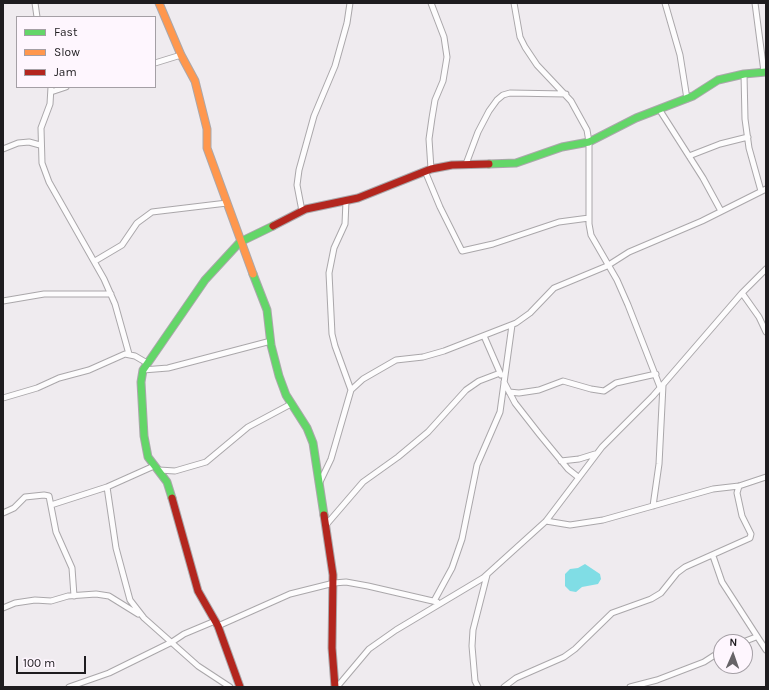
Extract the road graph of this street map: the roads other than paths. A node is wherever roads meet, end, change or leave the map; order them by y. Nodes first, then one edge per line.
1 (34, 3) edge
2 (159, 3) edge
3 (350, 3) edge
4 (431, 3) edge
5 (514, 3) edge
6 (665, 3) edge
7 (755, 3) edge
8 (37, 16) edge
9 (181, 56) junction
10 (156, 63) edge
11 (765, 72) edge
12 (744, 74) junction
13 (51, 89) edge
14 (566, 94) junction
15 (687, 99) junction
16 (659, 109) junction
17 (748, 137) junction
18 (589, 142) junction
19 (40, 145) junction
20 (3, 148) edge
21 (688, 156) junction
22 (466, 164) junction
23 (428, 170) junction
24 (764, 190) edge
25 (346, 201) junction
26 (227, 203) junction
27 (302, 211) junction
28 (721, 211) junction
29 (588, 218) junction
30 (240, 242) junction
31 (95, 261) junction
32 (607, 266) junction
33 (766, 270) edge
34 (742, 293) junction
35 (111, 294) junction
36 (3, 301) edge
37 (512, 325) junction
38 (766, 332) edge
39 (484, 336) junction
40 (271, 341) junction
41 (129, 354) junction
42 (147, 363) junction
43 (143, 370) junction
44 (500, 373) junction
45 (656, 374) junction
46 (504, 381) junction
47 (662, 385) junction
48 (350, 390) junction
49 (509, 392) junction
50 (3, 398) edge
51 (291, 404) junction
52 (596, 454) junction
53 (561, 461) junction
54 (156, 468) junction
55 (766, 476) edge
56 (578, 477) junction
57 (320, 482) junction
58 (739, 486) junction
59 (107, 487) junction
60 (50, 505) junction
61 (653, 506) junction
62 (3, 513) edge
63 (546, 521) junction
64 (326, 525) junction
65 (713, 556) junction
66 (487, 574) junction
67 (334, 583) junction
68 (74, 596) junction
69 (437, 602) junction
70 (3, 608) edge
71 (144, 618) junction
72 (217, 623) junction
73 (756, 637) junction
74 (753, 638) edge
75 (172, 642) junction
76 (766, 650) edge
77 (713, 656) edge
78 (68, 687) edge
79 (230, 687) edge
80 (240, 687) edge
81 (336, 687) edge
82 (478, 687) edge
83 (504, 687) edge
84 (630, 687) edge

1 - 8 street
2 - 9 street
3 - 27 street
4 - 23 street
5 - 14 street
6 - 15 street
7 - 11 street
9 - 10 street
9 - 26 street
11 - 12 street
12 - 15 street
12 - 17 street
13 - 19 street
14 - 18 street
14 - 22 street
15 - 16 street
16 - 18 street
16 - 21 street
17 - 21 street
17 - 24 street
18 - 22 street
18 - 29 street
19 - 20 street
19 - 31 street
21 - 28 street
22 - 23 street
23 - 25 street
23 - 29 street
24 - 28 street
25 - 27 street
25 - 48 street
26 - 30 street
26 - 31 street
27 - 30 street
28 - 32 street
29 - 32 street
30 - 40 street
30 - 42 street
31 - 35 street
32 - 37 street
32 - 45 street
33 - 34 street
34 - 38 street
34 - 47 street
35 - 36 street
35 - 41 street
37 - 39 street
37 - 46 street
39 - 44 street
39 - 48 street
40 - 43 street
40 - 51 street
41 - 42 street
41 - 50 street
42 - 43 street
43 - 54 street
44 - 46 street
44 - 64 street
45 - 47 street
45 - 49 street
46 - 49 street
46 - 69 street
47 - 52 street
47 - 61 street
48 - 57 street
49 - 53 street
51 - 54 street
51 - 57 street
52 - 53 street
52 - 56 street
53 - 56 street
54 - 59 street
54 - 72 street
55 - 58 street
56 - 63 street
57 - 64 street
58 - 61 street
58 - 65 street
59 - 60 street
59 - 71 street
60 - 62 street
60 - 68 street
61 - 63 street
63 - 66 street
64 - 67 street
65 - 73 street
65 - 83 street
66 - 69 street
66 - 82 street
67 - 69 street
67 - 72 street
67 - 81 street
68 - 70 street
68 - 71 street
69 - 81 street
71 - 75 street
72 - 75 street
72 - 80 street
73 - 74 street
73 - 76 street
75 - 78 street
75 - 79 street
77 - 84 street

